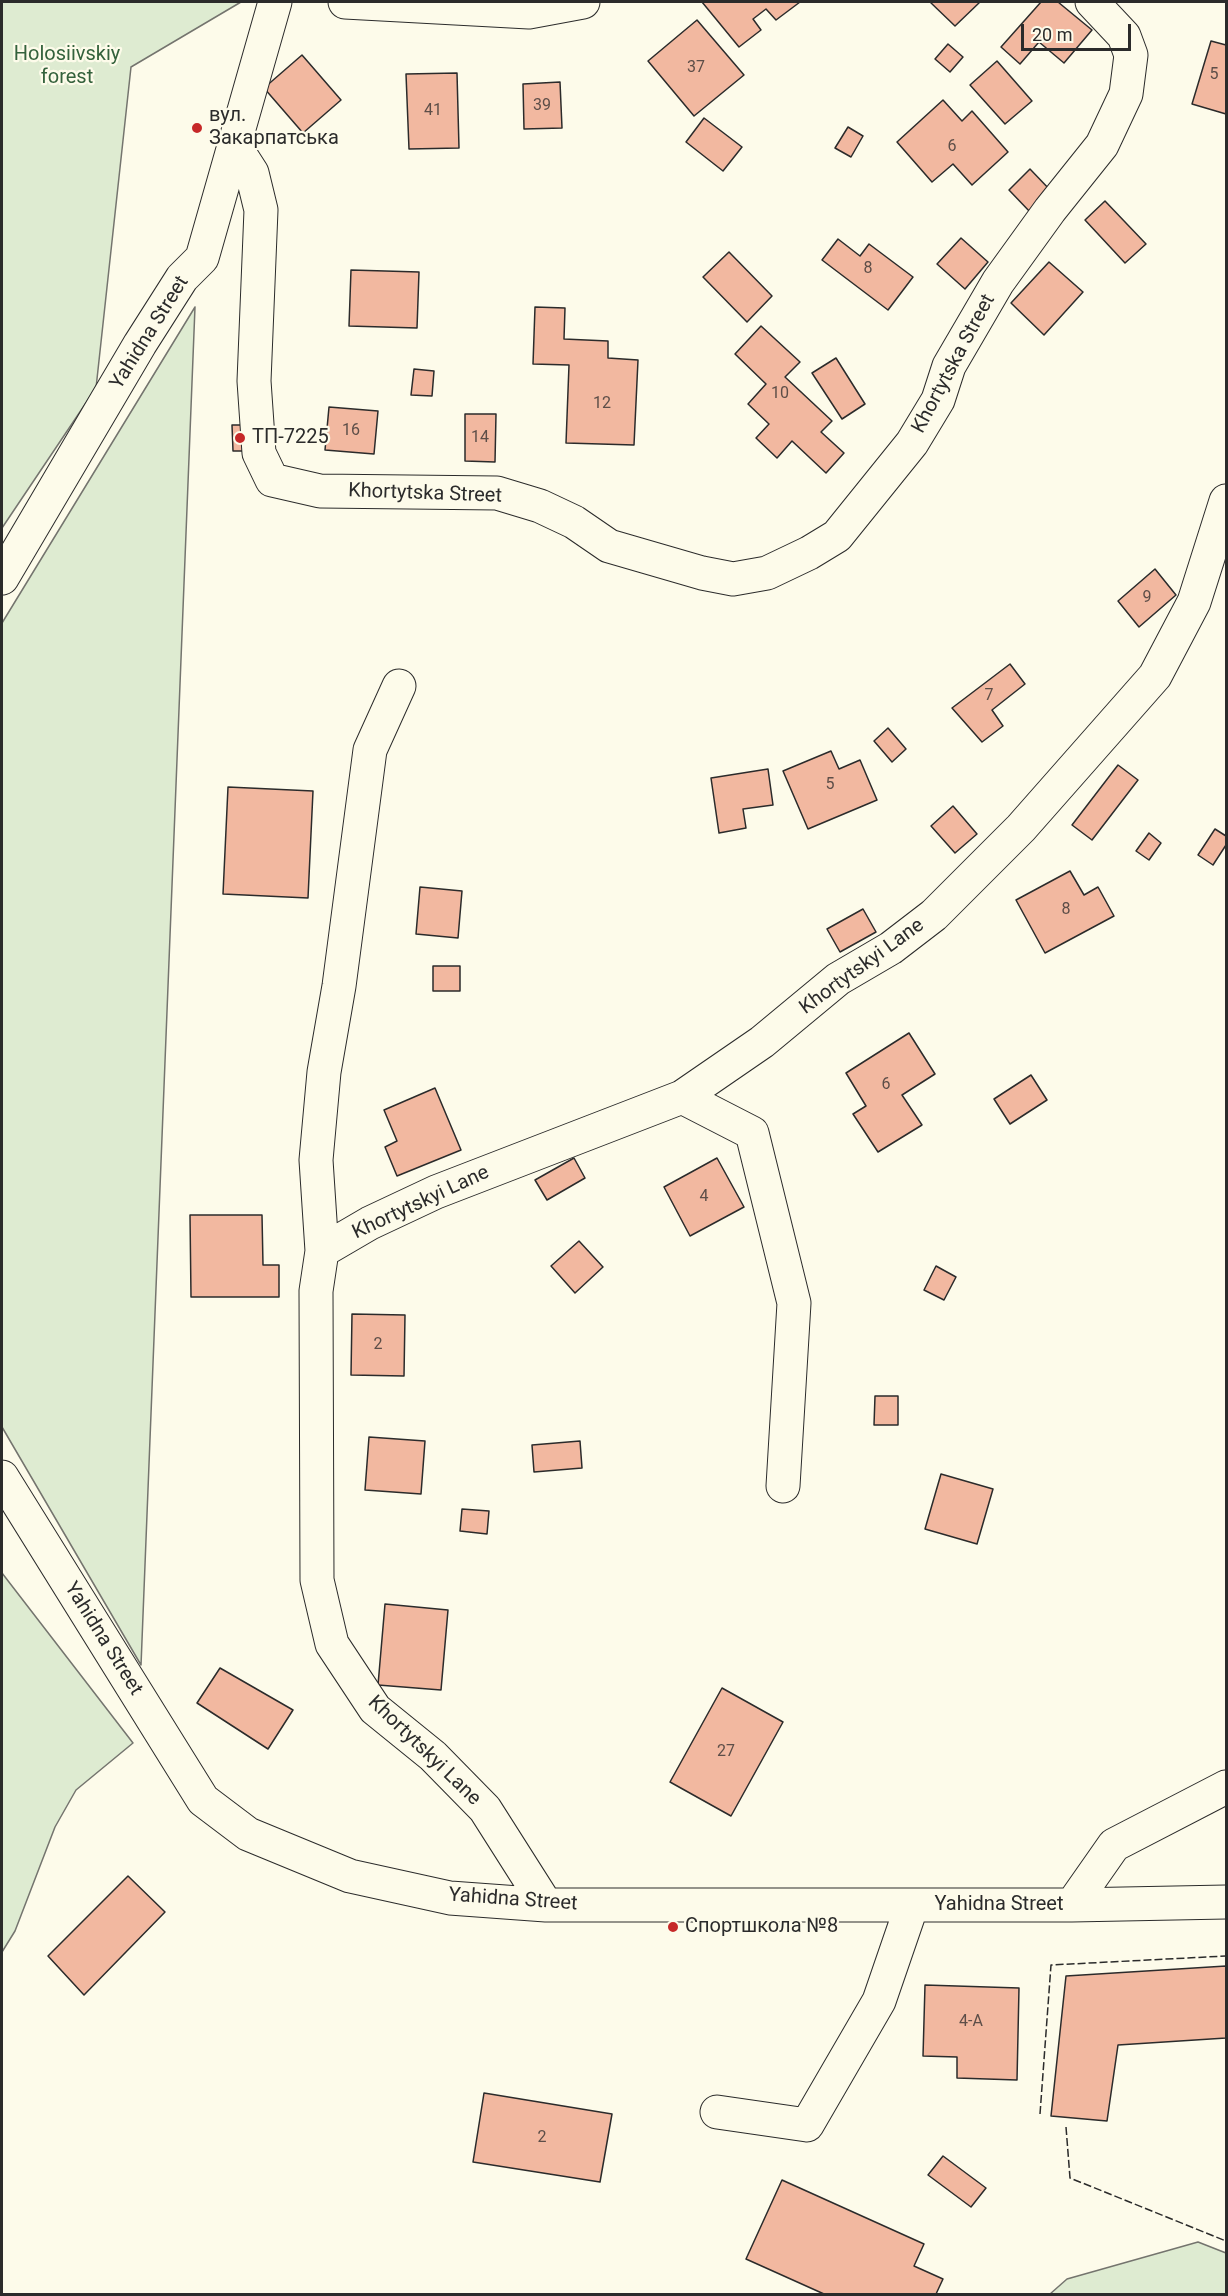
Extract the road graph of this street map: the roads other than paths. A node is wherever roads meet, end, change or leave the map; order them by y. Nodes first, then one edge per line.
1 (274, 2) edge
2 (345, 2) edge
3 (583, 2) edge
4 (1092, 2) edge
5 (234, 145) junction
6 (1227, 501) edge
7 (2, 578) edge
8 (399, 686) dead end
9 (682, 1097) junction
10 (322, 1251) junction
11 (2, 1477) edge
12 (783, 1486) dead end
13 (1227, 1787) edge
14 (1227, 1902) edge
15 (546, 1905) junction
16 (912, 1905) junction
17 (1072, 1905) junction
18 (717, 2112) dead end

1 - 5 street, Yahidna Street
2 - 3 street
4 - 5 street, Khortytska Street
5 - 7 street, Yahidna Street
6 - 9 street, Khortytskyi Lane
8 - 10 street
9 - 10 street, Khortytskyi Lane
9 - 12 street
10 - 15 street, Khortytskyi Lane
11 - 15 street, Yahidna Street
13 - 17 street
14 - 17 street, Yahidna Street
15 - 16 street, Yahidna Street
16 - 17 street, Yahidna Street
16 - 18 street

